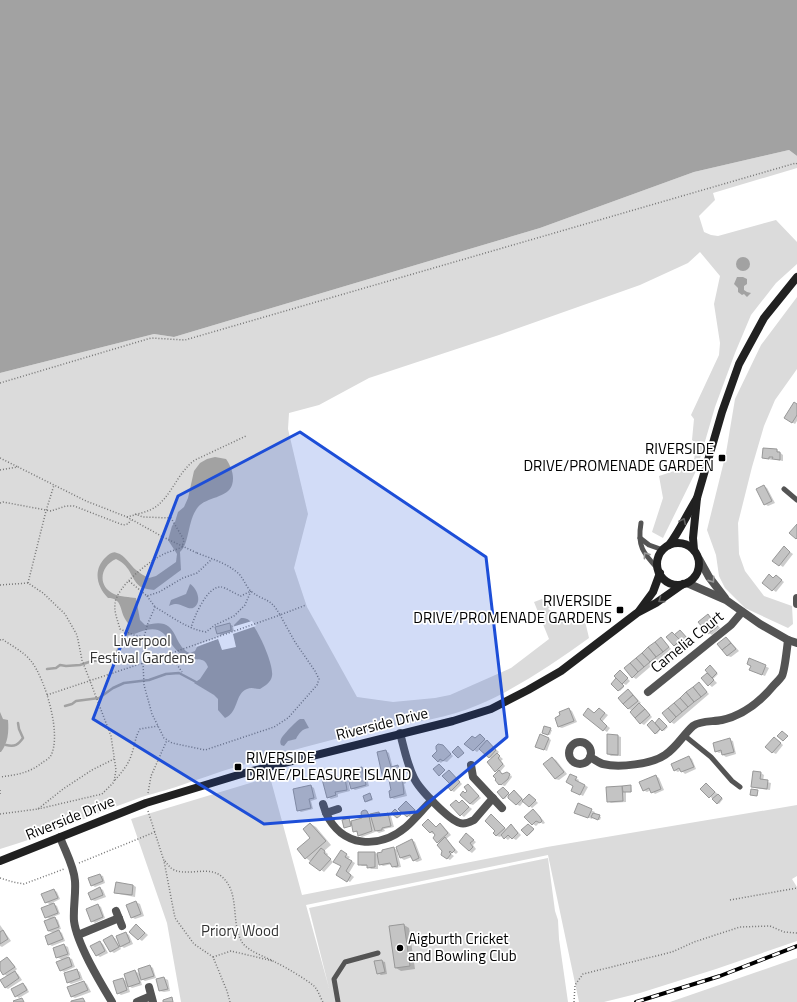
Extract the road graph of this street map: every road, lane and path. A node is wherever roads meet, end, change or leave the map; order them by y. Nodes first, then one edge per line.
1 (797, 164) edge
2 (797, 277) edge
3 (0, 383) edge
4 (246, 436) dead end
5 (0, 458) edge
6 (18, 467) junction
7 (0, 470) edge
8 (54, 485) junction
9 (784, 489) dead end
10 (698, 498) junction
11 (797, 500) edge
12 (0, 503) edge
13 (46, 511) junction
14 (135, 514) junction
15 (127, 518) junction
16 (131, 520) junction
17 (641, 523) dead end
18 (640, 538) junction
19 (666, 547) junction
20 (694, 550) junction
21 (212, 559) junction
22 (699, 559) junction
23 (659, 571) junction
24 (129, 581) junction
25 (28, 583) junction
26 (685, 583) junction
27 (0, 585) edge
28 (251, 591) junction
29 (147, 596) junction
30 (797, 598) edge
31 (726, 600) junction
32 (797, 604) edge
33 (306, 605) dead end
34 (155, 607) junction
35 (742, 612) junction
36 (637, 613) junction
37 (280, 615) junction
38 (191, 628) junction
39 (144, 637) junction
40 (0, 640) edge
41 (788, 640) junction
42 (797, 643) edge
43 (170, 654) junction
44 (143, 663) junction
45 (182, 672) dead end
46 (89, 682) junction
47 (648, 692) dead end
48 (47, 695) junction
49 (158, 726) junction
50 (400, 733) junction
51 (685, 736) junction
52 (167, 740) junction
53 (590, 757) dead end
54 (114, 759) junction
55 (471, 765) dead end
56 (0, 776) edge
57 (114, 782) junction
58 (740, 787) dead end
59 (0, 790) edge
60 (0, 794) edge
61 (493, 798) junction
62 (432, 800) junction
63 (146, 803) junction
64 (323, 804) dead end
65 (502, 808) dead end
66 (38, 809) junction
67 (338, 809) dead end
68 (326, 813) junction
69 (0, 814) edge
70 (60, 837) junction
71 (0, 861) edge
72 (164, 861) junction
73 (797, 888) edge
74 (730, 900) dead end
75 (119, 918) dead end
76 (797, 933) edge
77 (78, 935) junction
78 (378, 953) dead end
79 (213, 957) junction
80 (277, 962) junction
81 (148, 987) dead end
82 (152, 999) edge
83 (112, 1002) edge
84 (137, 1002) edge
85 (230, 1002) edge
86 (323, 1002) edge
87 (338, 1002) edge
88 (574, 1002) edge

1 - 3 path
2 - 10 street
4 - 14 path
5 - 6 path
6 - 7 path
6 - 8 path
8 - 13 path
8 - 15 path
9 - 11 lane
19 -> 10 street
10 - 20 street
12 - 13 path
13 - 16 path
13 - 25 path
14 - 15 path
14 - 24 path
15 - 16 path
16 - 21 path, bridge
17 - 18 lane
18 - 19 lane
23 -> 18 lane
19 - 20 street
19 - 23 street
20 - 22 street
21 - 28 path
21 - 29 path
22 - 26 street
22 -> 31 street
23 - 26 street
23 - 36 street, Riverside Drive
24 - 29 path
24 - 39 path
25 - 27 path
25 - 46 path
26 - 31 street
26 -> 36 street, Riverside Drive
28 - 37 path
28 - 38 path
28 - 38 path
29 - 34 path
30 - 32 street
31 - 35 street
33 - 37 path
34 - 38 path
34 - 39 path
35 - 41 street
35 - 47 street, Camelia Court
36 - 50 street, Riverside Drive
37 - 43 path
37 - 52 path
39 - 44 path
40 - 48 path
41 - 42 street
41 - 51 street
43 - 44 path
43 - 45 path
44 - 46 path
44 - 49 path
46 - 48 path
46 - 54 path
48 - 56 path
49 - 52 path
49 - 57 path
50 - 62 street
50 - 63 street, Riverside Drive
51 - 53 street
51 - 58 lane
52 - 63 path
54 - 57 path
54 - 66 path
55 - 61 street
57 - 66 path
59 - 60 path
61 - 62 street
61 - 65 street
62 - 68 street
63 - 70 street, Riverside Drive
63 - 72 path
64 - 68 street
66 - 69 path
67 - 68 street
70 - 71 street, Riverside Drive
70 - 77 street
72 - 79 path
72 - 80 path
73 - 74 path
75 - 77 street
76 - 88 path
77 - 83 street
78 - 87 lane
79 - 80 path
79 - 85 path
80 - 86 path
81 - 82 street
82 - 84 street

